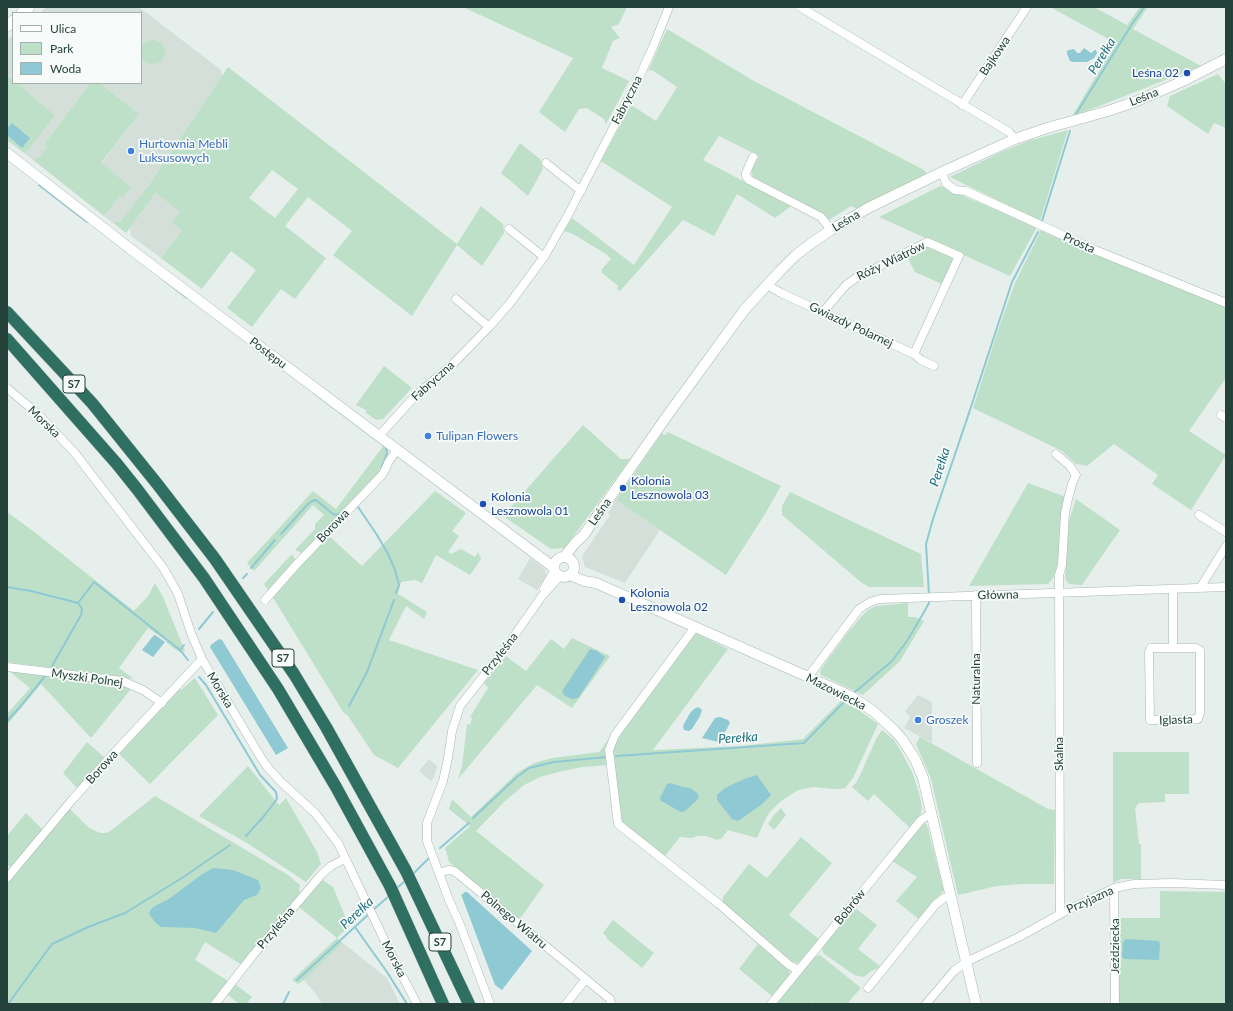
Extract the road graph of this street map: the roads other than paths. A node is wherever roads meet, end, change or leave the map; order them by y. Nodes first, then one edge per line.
1 (669, 7) edge
2 (800, 7) edge
3 (1028, 7) edge
4 (1226, 59) edge
5 (962, 105) junction
6 (1015, 139) junction
7 (7, 152) edge
8 (753, 157) dead end
9 (546, 163) dead end
10 (942, 172) junction
11 (581, 191) junction
12 (509, 229) dead end
13 (831, 230) junction
14 (544, 257) junction
15 (767, 285) junction
16 (456, 299) dead end
17 (1226, 302) edge
18 (7, 312) edge
19 (823, 312) junction
20 (489, 327) junction
21 (7, 339) edge
22 (914, 354) junction
23 (934, 366) dead end
24 (7, 388) edge
25 (379, 436) junction
26 (397, 450) junction
27 (1056, 454) dead end
28 (1199, 515) dead end
29 (1226, 532) edge
30 (1226, 546) edge
31 (563, 567) junction
32 (1226, 587) edge
33 (1200, 588) junction
34 (1173, 589) junction
35 (1059, 593) junction
36 (976, 595) junction
37 (265, 600) dead end
38 (695, 627) junction
39 (1173, 648) junction
40 (202, 659) junction
41 (7, 667) edge
42 (808, 677) junction
43 (162, 703) junction
44 (977, 763) dead end
45 (932, 813) junction
46 (345, 859) junction
47 (439, 873) junction
48 (7, 878) edge
49 (1226, 885) edge
50 (1114, 888) junction
51 (950, 896) junction
52 (1060, 914) junction
53 (966, 962) junction
54 (798, 970) junction
55 (586, 979) junction
56 (868, 988) dead end
57 (214, 1004) edge
58 (417, 1004) edge
59 (443, 1004) edge
60 (469, 1004) edge
61 (490, 1004) edge
62 (566, 1004) edge
63 (611, 1004) edge
64 (771, 1004) edge
65 (926, 1004) edge
66 (976, 1004) edge
67 (1115, 1004) edge

1 - 11 street, Fabryczna
2 - 5 street
3 - 5 street, Bajkowa
4 - 6 street, Leśna
5 - 6 street
6 - 10 street, Leśna
7 - 25 street, Postępu
8 - 13 street
9 - 11 street
10 - 13 street, Leśna
10 - 17 street, Prosta
11 - 14 street, Fabryczna
12 - 14 street
13 - 15 street, Leśna
14 - 20 street, Fabryczna
15 - 19 street, Gwiazdy Polarnej
15 - 31 street, Leśna
16 - 20 street
18 - 60 highway, S7
19 - 22 street, Gwiazdy Polarnej
19 - 22 street, Róży Wiatrów
20 - 25 street, Fabryczna
21 - 59 highway, S7
22 - 23 street, Gwiazdy Polarnej
24 - 40 street, Morska
25 - 26 street, Postępu
26 - 31 street, Postępu
26 - 37 street, Borowa
27 - 35 street
28 - 29 street
30 - 33 street
31 - 38 street, Mazowiecka
31 - 47 street, Przyleśna
32 - 33 street, Główna
33 - 34 street, Główna
34 - 35 street, Główna
34 - 39 street
35 - 36 street, Główna
35 - 52 street, Skalna
36 - 42 street, Główna
36 - 44 street, Naturalna
38 - 42 street, Mazowiecka
38 - 54 street
39 - 39 street, Iglasta
40 - 43 street, Borowa
40 - 46 street, Morska
41 - 43 street, Myszki Polnej
42 - 45 street, Mazowiecka
43 - 48 street, Borowa
45 - 51 street, Mazowiecka
45 - 54 street, Bobrów
46 - 57 street, Przyleśna
46 - 58 street, Morska
47 - 55 street, Polnego Wiatru
47 - 61 street, Przyleśna
49 - 50 street, Przyjazna
50 - 52 street, Przyjazna
50 - 67 street, Jeździecka
51 - 53 street, Mazowiecka
51 - 56 street
52 - 53 street, Przyjazna
53 - 65 street, Przyjazna
53 - 66 street, Mazowiecka
54 - 64 street, Bobrów
55 - 62 street
55 - 63 street, Polnego Wiatru

